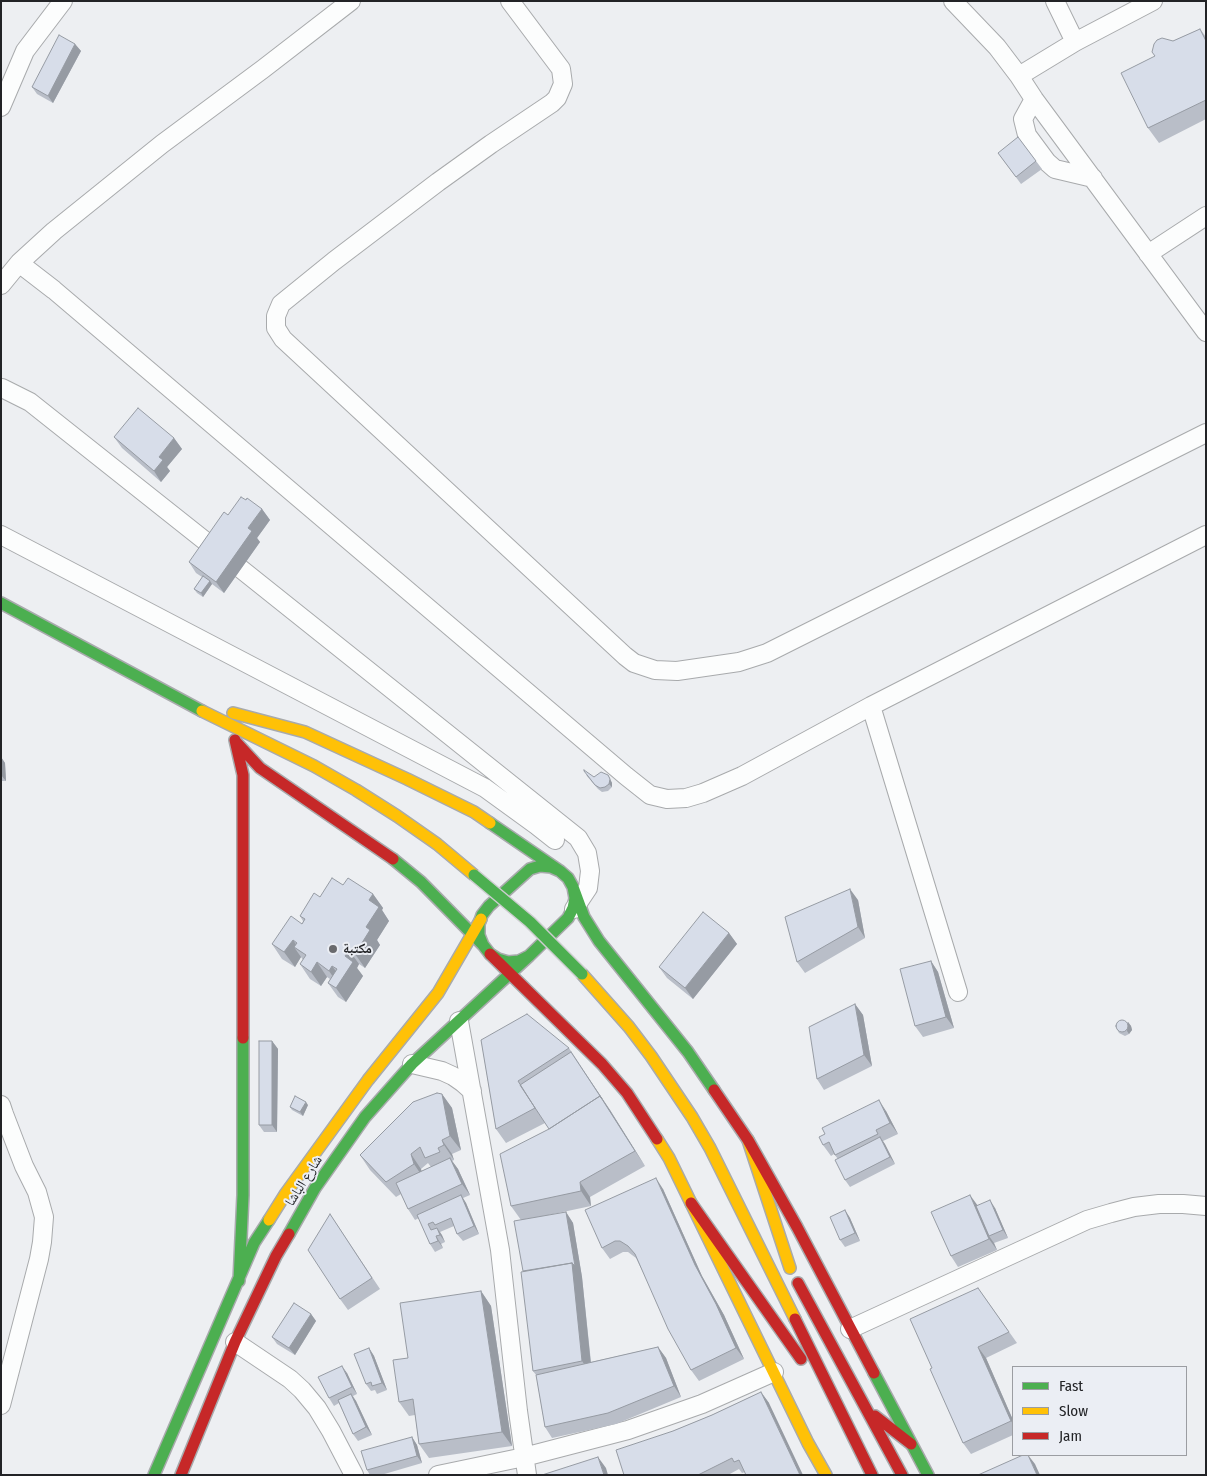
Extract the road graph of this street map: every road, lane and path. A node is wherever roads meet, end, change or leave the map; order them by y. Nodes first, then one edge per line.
1 (63, 1) edge
2 (351, 1) edge
3 (510, 1) edge
4 (953, 1) edge
5 (1055, 1) edge
6 (1153, 1) edge
7 (1074, 42) junction
8 (1019, 76) junction
9 (1034, 98) junction
10 (1, 107) edge
11 (1093, 178) junction
12 (1206, 216) edge
13 (1148, 254) junction
14 (19, 263) junction
15 (1, 285) edge
16 (1206, 332) edge
17 (2, 387) edge
18 (1, 392) edge
19 (1206, 432) edge
20 (1, 535) edge
21 (1206, 535) edge
22 (214, 548) edge
23 (241, 568) dead end
24 (1, 603) edge
25 (168, 692) junction
26 (871, 706) junction
27 (206, 713) junction
28 (234, 740) junction
29 (559, 834) junction
30 (535, 863) junction
31 (576, 895) junction
32 (568, 918) joint
33 (481, 919) junction
34 (472, 934) junction
35 (486, 949) junction
36 (529, 956) junction
37 (510, 973) junction
38 (958, 992) dead end
39 (459, 1021) junction
40 (412, 1064) junction
41 (472, 1091) junction
42 (1, 1105) edge
43 (748, 1140) junction
44 (710, 1148) junction
45 (691, 1203) junction
46 (1206, 1206) edge
47 (752, 1208) dead end
48 (766, 1230) dead end
49 (790, 1268) junction
50 (238, 1281) junction
51 (850, 1329) junction
52 (235, 1342) junction
53 (206, 1353) junction
54 (226, 1362) junction
55 (774, 1372) junction
56 (832, 1391) junction
57 (1, 1404) edge
58 (866, 1408) junction
59 (844, 1416) junction
60 (911, 1444) junction
61 (524, 1457) junction
62 (154, 1475) edge
63 (181, 1475) edge
64 (354, 1475) edge
65 (438, 1475) edge
66 (527, 1475) edge
67 (826, 1475) edge
68 (859, 1475) edge
69 (872, 1475) edge
70 (902, 1475) edge
71 (928, 1475) edge

1 - 10 street
2 - 14 street
3 - 19 street
4 - 8 street
5 - 7 street
6 - 7 street
7 - 8 street
8 - 9 street
9 - 11 street
9 - 11 street
11 - 13 street
12 - 13 street
13 - 16 street
14 - 15 street
14 - 26 street
17 - 18 street
17 - 22 street
20 - 29 street
21 - 26 street
23 - 29 street
24 - 25 main road
25 - 27 main road
25 - 30 main road
26 - 38 street
27 - 28 main road
27 - 44 main road, bridge
28 - 34 main road
28 - 50 main road
29 - 30 street
29 - 31 street
30 - 31 main road
30 - 33 main road
31 - 32 street
31 - 43 main road
32 - 36 main road
33 - 34 main road
33 - 35 main road
34 - 35 main road
34 - 50 main road
35 - 36 main road
35 - 37 main road
36 - 37 main road, شارع الباشا
37 - 39 main road, شارع الباشا
37 - 45 main road
39 - 40 main road, شارع الباشا
39 - 41 street
40 - 41 street
40 - 52 main road, شارع الباشا
41 - 61 street
42 - 57 street
43 - 49 main road
43 - 51 main road
44 - 47 main road
44 - 56 main road
45 - 55 main road
45 - 56 main road
46 - 51 street
48 - 49 main road
49 - 58 main road
50 - 53 main road
51 - 60 main road
52 - 54 main road, شارع الباشا
52 - 64 street
53 - 54 main road
53 - 62 main road
54 - 63 main road, شارع الباشا
55 - 61 street
55 - 67 main road
56 - 59 main road
58 - 60 main road
58 - 70 main road
59 - 68 main road
59 - 69 main road
60 - 71 main road
61 - 65 street
61 - 66 street

